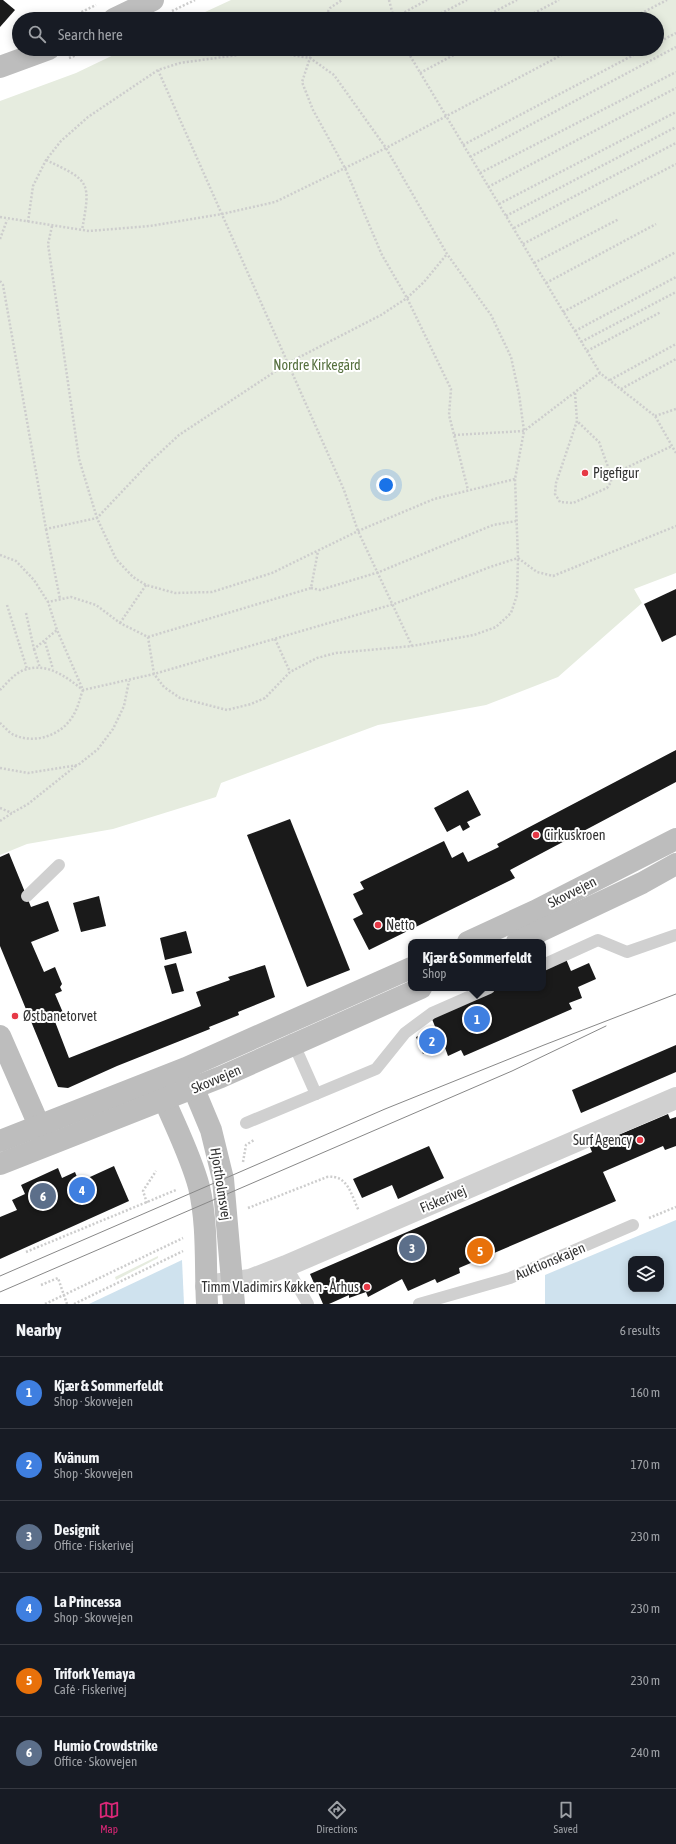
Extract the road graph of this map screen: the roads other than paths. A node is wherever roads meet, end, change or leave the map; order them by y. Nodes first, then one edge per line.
1 (161, 6) edge
2 (139, 12) edge
3 (29, 56) edge
4 (0, 67) edge
5 (676, 839) edge
6 (676, 864) edge
7 (59, 865) dead end
8 (26, 896) dead end
9 (676, 935) edge
10 (474, 939) edge
11 (523, 939) edge
12 (546, 963) edge
13 (408, 969) edge
14 (414, 991) edge
15 (482, 991) edge
16 (286, 1025) junction
17 (0, 1036) edge
18 (294, 1044) junction
19 (186, 1068) junction
20 (157, 1080) junction
21 (193, 1088) junction
22 (316, 1094) junction
23 (676, 1098) edge
24 (164, 1100) junction
25 (246, 1123) road end
26 (40, 1125) junction
27 (48, 1145) junction
28 (2, 1153) edge
29 (633, 1225) road end
30 (286, 1266) junction
31 (233, 1294) edge
32 (206, 1295) edge
33 (308, 1304) edge
34 (419, 1304) edge

1 - 2 street
3 - 4 street
5 - 10 street, Skovvejen
6 - 11 street, Skovvejen
7 - 8 lane
9 - 12 lane
13 - 16 street, Skovvejen
14 - 18 street, Skovvejen
15 - 22 lane
16 - 18 lane
16 - 19 street, Skovvejen
17 - 26 street
18 - 21 street, Skovvejen
18 - 22 lane
19 - 20 street, Skovvejen
19 - 21 street, Hjortholmsvej
20 - 24 street, Hjortholmsvej
20 - 26 street, Skovvejen
21 - 24 street, Skovvejen
21 - 31 street, Hjortholmsvej
22 - 25 lane
23 - 30 street, Fiskerivej
24 - 27 street, Skovvejen
24 - 32 street, Hjortholmsvej
26 - 27 street
26 - 28 street, Skovvejen
27 - 28 street, Skovvejen
29 - 34 lane, Auktionskajen
30 - 31 street, Fiskerivej
30 - 33 lane
31 - 32 street, Fiskerivej

